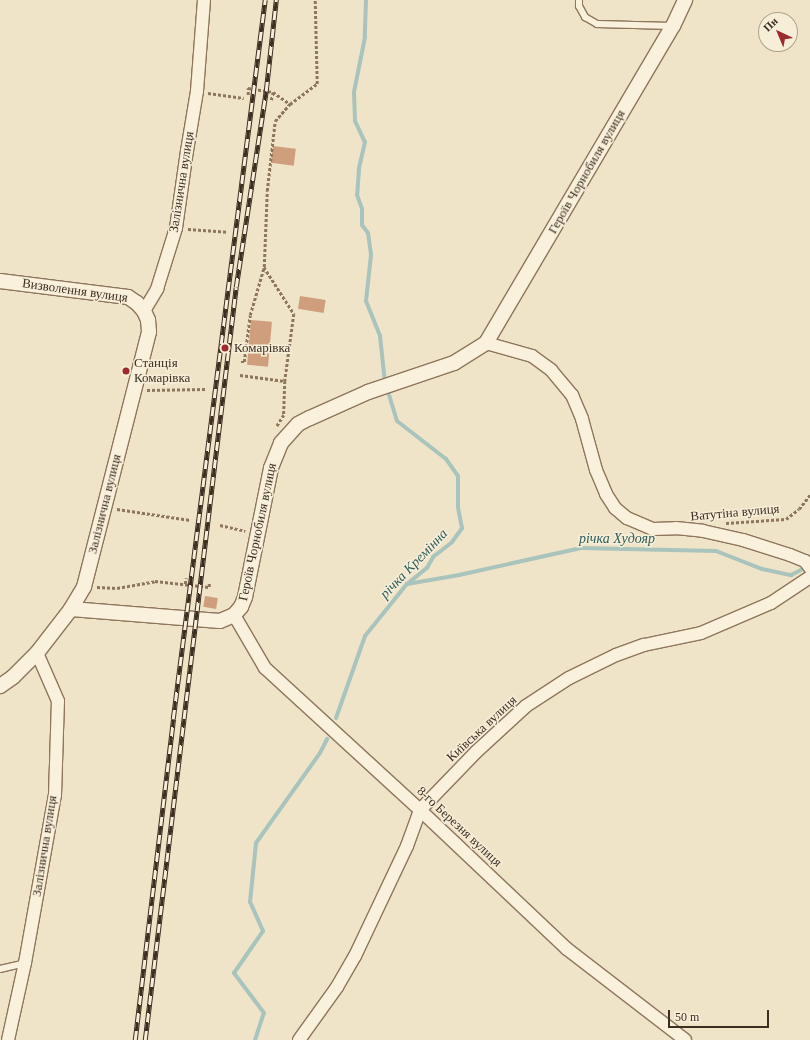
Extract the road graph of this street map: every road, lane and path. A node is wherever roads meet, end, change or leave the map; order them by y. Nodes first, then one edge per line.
1 (204, 0) edge
2 (315, 0) edge
3 (579, 0) edge
4 (685, 0) edge
5 (673, 26) junction
6 (197, 91) junction
7 (273, 92) junction
8 (248, 95) dead end
9 (244, 98) dead end
10 (271, 100) dead end
11 (290, 104) junction
12 (176, 228) junction
13 (227, 232) dead end
14 (264, 267) junction
15 (0, 281) edge
16 (144, 311) junction
17 (486, 343) junction
18 (241, 362) dead end
19 (240, 375) dead end
20 (207, 389) dead end
21 (133, 391) junction
22 (810, 495) edge
23 (105, 506) junction
24 (190, 520) dead end
25 (725, 523) dead end
26 (220, 525) dead end
27 (257, 533) junction
28 (810, 568) edge
29 (810, 577) edge
30 (186, 578) dead end
31 (210, 583) dead end
32 (185, 584) junction
33 (84, 587) junction
34 (72, 609) junction
35 (234, 615) junction
36 (38, 653) junction
37 (0, 686) edge
38 (420, 810) junction
39 (25, 963) junction
40 (0, 969) edge
41 (8, 1040) edge
42 (299, 1040) edge
43 (686, 1040) edge

1 - 6 street, Залізнична вулиця
2 - 11 path
3 - 5 lane
4 - 5 street, Героїв Чорнобиля вулиця
5 - 17 street, Героїв Чорнобиля вулиця
6 - 9 path
6 - 12 street, Залізнична вулиця
7 - 8 path
7 - 10 path
7 - 11 path
11 - 14 path
12 - 13 path
12 - 16 street, Залізнична вулиця
14 - 18 path
14 - 19 path
15 - 16 street, Визволення вулиця
16 - 21 street, Залізнична вулиця
17 - 27 street, Героїв Чорнобиля вулиця
17 - 28 street
20 - 21 path
21 - 23 street, Залізнична вулиця
22 - 25 path, Ватутіна вулиця
23 - 24 path
23 - 33 street, Залізнична вулиця
26 - 27 path
27 - 35 street, Героїв Чорнобиля вулиця
29 - 38 street, Київська вулиця
30 - 32 path
31 - 32 path
32 - 33 path
33 - 34 street, Залізнична вулиця
34 - 35 street, Героїв Чорнобиля вулиця
34 - 36 street, Залізнична вулиця
35 - 38 street, 8-го Березня вулиця
36 - 37 street, Залізнична вулиця
36 - 39 street, Залізнична вулиця
38 - 42 street, Київська вулиця
38 - 43 street, 8-го Березня вулиця
39 - 40 lane
39 - 41 street, Залізнична вулиця

